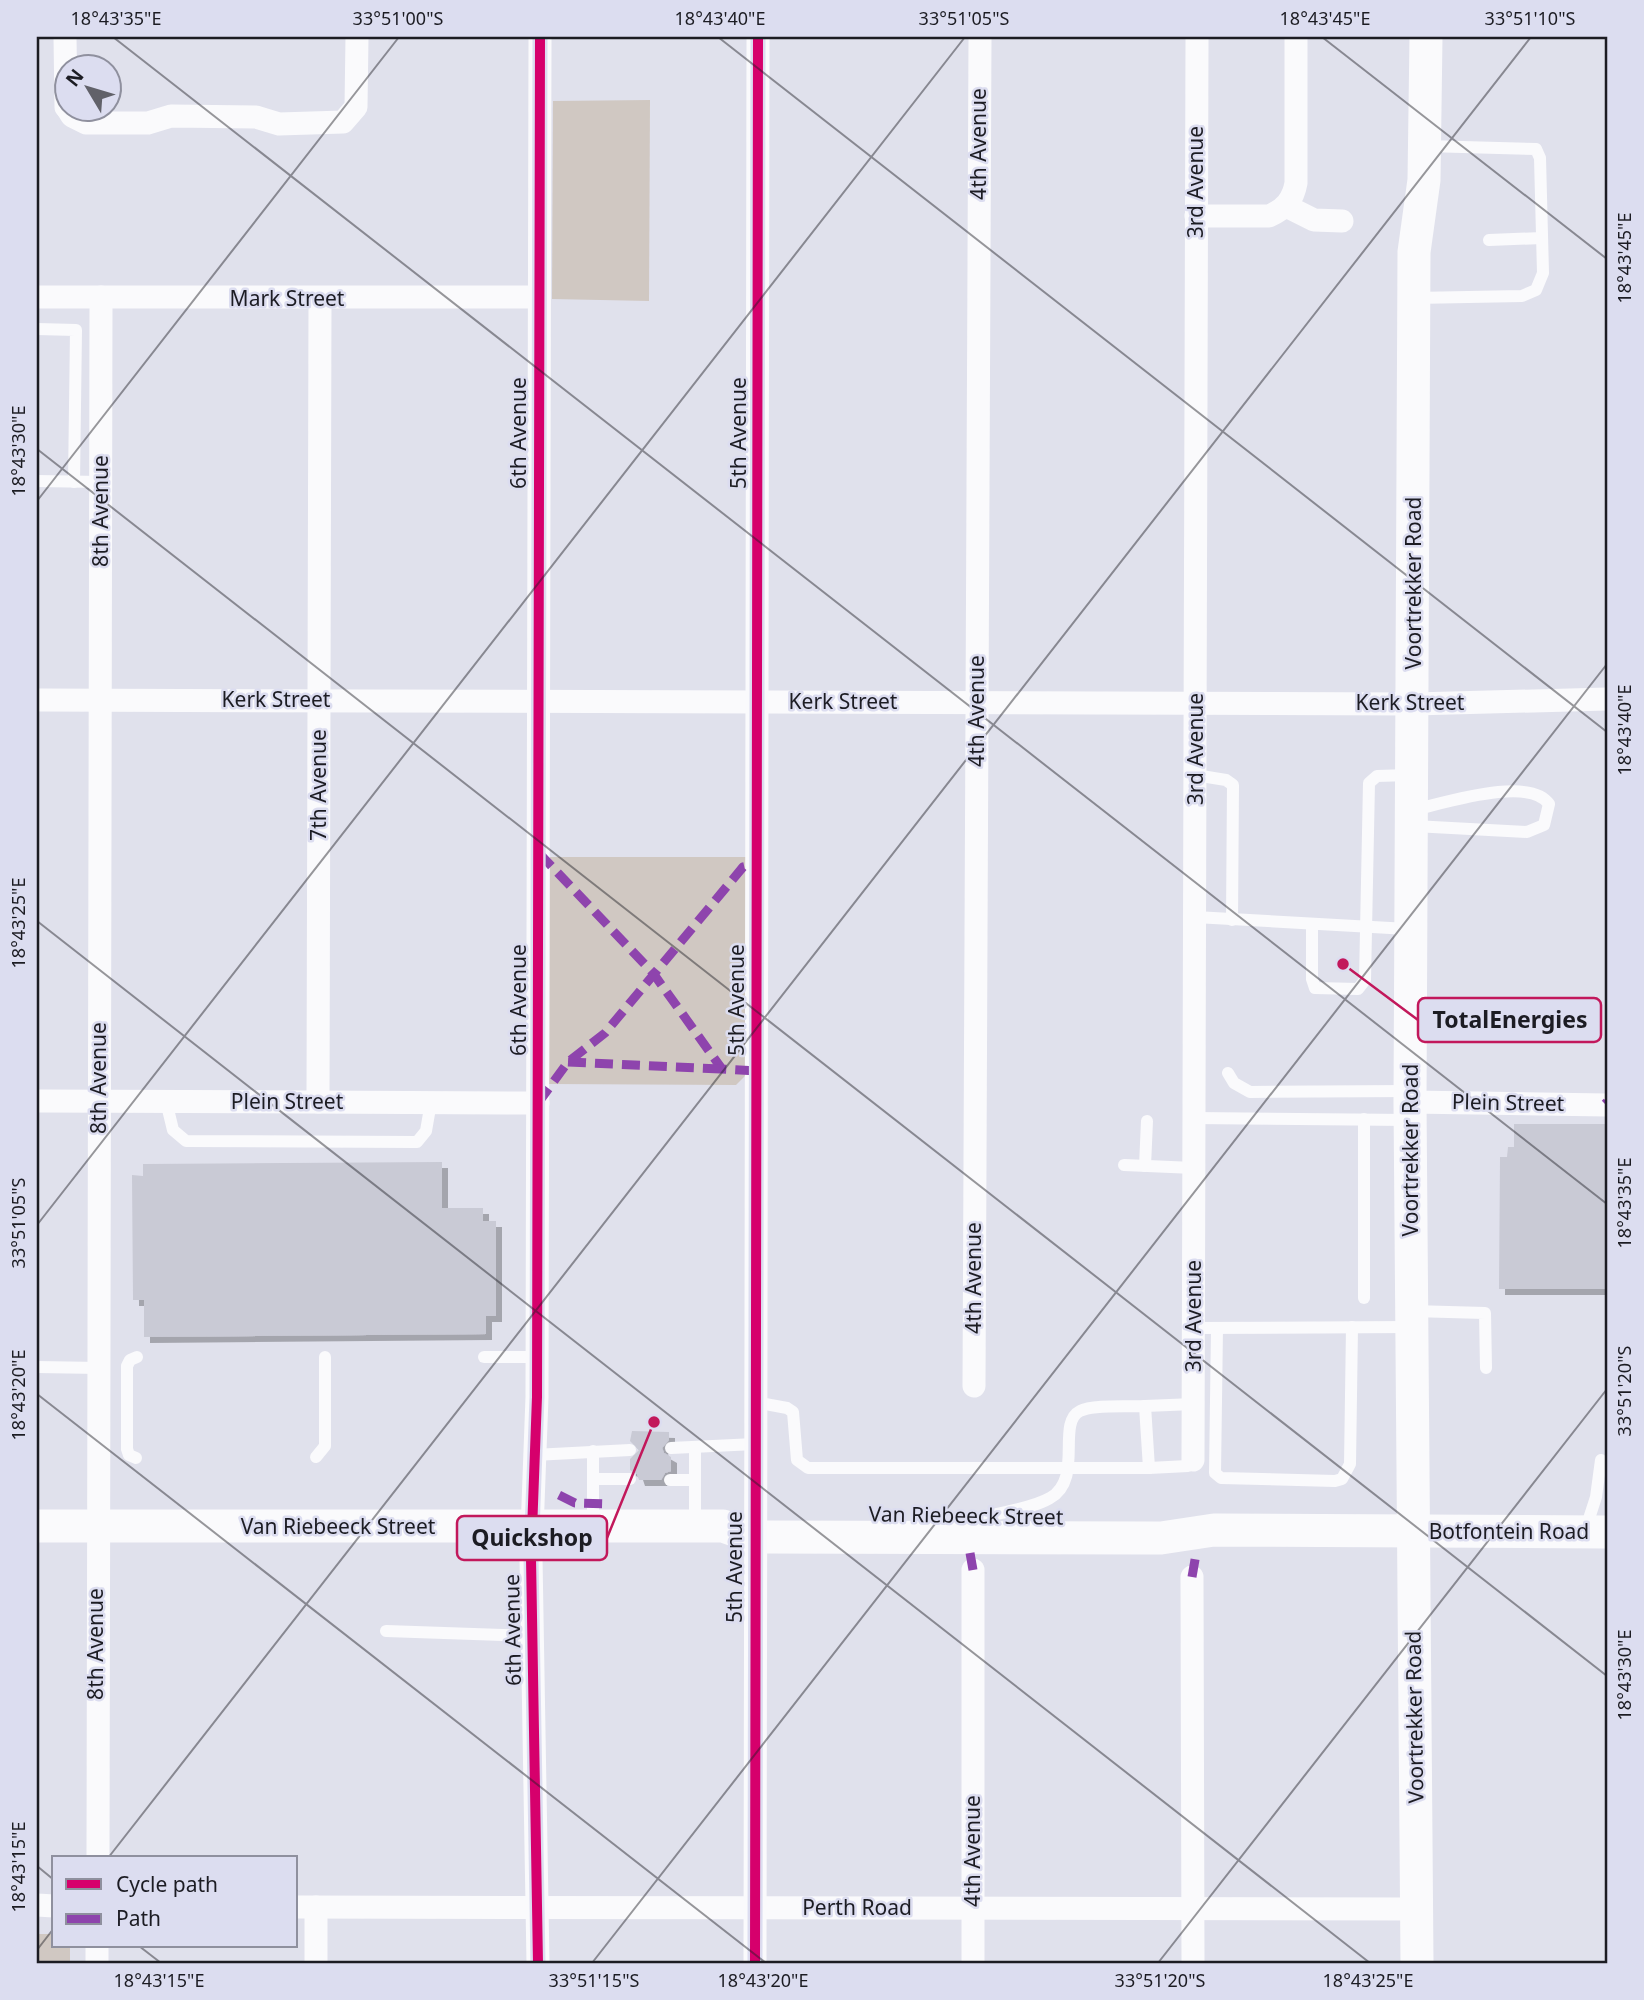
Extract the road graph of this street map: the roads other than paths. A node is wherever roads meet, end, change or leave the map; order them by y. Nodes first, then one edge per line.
1 (357, 37) edge
2 (540, 37) edge
3 (758, 37) edge
4 (980, 37) edge
5 (1196, 37) edge
6 (1296, 37) edge
7 (1406, 37) edge
8 (1426, 37) edge
9 (84, 122) edge
10 (1425, 146) junction
11 (1286, 206) junction
12 (1196, 216) junction
13 (1342, 221) dead end
14 (1542, 238) junction
15 (1489, 240) dead end
16 (1414, 252) junction
17 (37, 297) edge
18 (101, 297) junction
19 (538, 298) junction
20 (1414, 298) junction
21 (320, 299) junction
22 (37, 329) edge
23 (37, 481) edge
24 (74, 482) junction
25 (101, 482) junction
26 (100, 699) junction
27 (1607, 699) edge
28 (37, 700) edge
29 (319, 700) junction
30 (538, 702) junction
31 (757, 702) junction
32 (977, 702) junction
33 (1196, 703) junction
34 (1414, 705) junction
35 (1195, 775) junction
36 (1413, 775) junction
37 (1413, 818) junction
38 (1195, 917) junction
39 (1231, 919) junction
40 (1312, 924) junction
41 (1364, 927) junction
42 (1412, 929) junction
43 (1228, 1073) dead end
44 (37, 1101) edge
45 (99, 1101) junction
46 (166, 1101) junction
47 (318, 1102) junction
48 (431, 1102) junction
49 (538, 1103) junction
50 (1410, 1104) junction
51 (1607, 1105) edge
52 (1194, 1118) junction
53 (1364, 1119) junction
54 (1147, 1121) dead end
55 (1124, 1166) dead end
56 (1145, 1166) junction
57 (1194, 1168) junction
58 (1364, 1298) dead end
59 (1411, 1319) junction
60 (1352, 1327) junction
61 (1205, 1328) junction
62 (137, 1357) dead end
63 (325, 1357) dead end
64 (484, 1357) dead end
65 (537, 1357) junction
66 (37, 1367) edge
67 (100, 1368) junction
68 (1486, 1368) dead end
69 (974, 1386) dead end
70 (755, 1402) junction
71 (1194, 1404) junction
72 (100, 1406) junction
73 (128, 1406) junction
74 (1145, 1406) junction
75 (755, 1444) junction
76 (695, 1447) junction
77 (671, 1448) dead end
78 (630, 1450) dead end
79 (593, 1451) junction
80 (534, 1455) junction
81 (316, 1457) dead end
82 (136, 1458) dead end
83 (1193, 1460) joint
84 (1601, 1460) dead end
85 (1069, 1465) junction
86 (1149, 1468) junction
87 (594, 1479) junction
88 (630, 1479) dead end
89 (670, 1479) dead end
90 (695, 1480) junction
91 (988, 1516) junction
92 (37, 1526) edge
93 (593, 1526) junction
94 (709, 1526) junction
95 (754, 1526) junction
96 (100, 1527) junction
97 (531, 1528) junction
98 (1209, 1531) junction
99 (1412, 1532) junction
100 (1596, 1532) edge
101 (973, 1570) dead end
102 (1192, 1577) dead end
103 (386, 1631) dead end
104 (533, 1636) junction
105 (98, 1856) edge
106 (306, 1907) edge
107 (539, 1908) junction
108 (755, 1908) junction
109 (973, 1908) junction
110 (1194, 1909) junction
111 (1418, 1909) junction
112 (316, 1963) edge
113 (538, 1963) edge
114 (755, 1963) edge
115 (973, 1963) edge
116 (1193, 1963) edge
117 (1417, 1963) edge

1 - 9 street
2 - 19 street, 6th Avenue
3 - 31 street, 5th Avenue
4 - 32 street, 4th Avenue
5 - 12 street, 3rd Avenue
6 - 11 street
7 - 16 main road, Voortrekker Road
8 - 10 main road, Voortrekker Road
10 - 14 lane
10 - 16 main road, Voortrekker Road
11 - 12 street
11 - 13 street
12 - 33 street, 3rd Avenue
14 - 15 lane
14 - 20 lane
16 - 20 main road, Voortrekker Road
17 - 18 street, Mark Street
18 - 21 street, Mark Street
18 - 25 street, 8th Avenue
19 - 21 street, Mark Street
19 - 30 street, 6th Avenue
20 - 34 main road, Voortrekker Road
21 - 29 street, 7th Avenue
22 - 24 lane
23 - 24 lane
24 - 25 lane
25 - 26 street, 8th Avenue
26 - 28 street, Kerk Street
26 - 29 street, Kerk Street
26 - 45 street, 8th Avenue
27 - 34 street, Kerk Street
29 - 30 street, Kerk Street
29 - 47 street, 7th Avenue
30 - 31 street, Kerk Street
30 - 49 street, 6th Avenue
31 - 32 street, Kerk Street
31 - 70 street, 5th Avenue
32 - 33 street, Kerk Street
32 - 69 street, 4th Avenue
33 - 34 street, Kerk Street
33 - 35 street, 3rd Avenue
34 - 36 main road, Voortrekker Road
35 - 38 street, 3rd Avenue
35 - 39 lane
36 - 37 main road, Voortrekker Road
36 - 41 lane
37 - 37 lane
37 - 42 main road, Voortrekker Road
38 - 39 lane
38 - 52 street, 3rd Avenue
39 - 40 lane
40 - 41 lane
40 - 41 lane
41 - 42 lane
42 - 50 main road, Voortrekker Road
43 - 50 lane
44 - 45 street, Plein Street
45 - 46 street, Plein Street
45 - 67 street, 8th Avenue
46 - 47 street, Plein Street
46 - 48 lane
47 - 48 street, Plein Street
48 - 49 street, Plein Street
49 - 65 street, 6th Avenue
50 - 51 street, Plein Street
50 - 53 lane
50 - 59 main road, Voortrekker Road
52 - 53 lane
52 - 57 street, 3rd Avenue
53 - 58 lane
54 - 56 lane
55 - 56 lane
56 - 57 lane
57 - 61 street, 3rd Avenue
59 - 60 lane
59 - 68 lane
59 - 99 main road, Voortrekker Road
60 - 61 lane
60 - 61 lane
61 - 71 street, 3rd Avenue
62 - 73 lane
63 - 81 lane
64 - 65 lane
65 - 80 street, 6th Avenue
66 - 67 lane
67 - 72 street, 8th Avenue
70 - 75 street, 5th Avenue
70 - 85 lane
71 - 74 lane
71 - 83 street, 3rd Avenue
72 - 73 lane
72 - 96 street, 8th Avenue
73 - 82 lane
74 - 85 lane
74 - 86 lane
75 - 76 lane
75 - 95 street, 5th Avenue
76 - 77 lane
76 - 90 lane
78 - 79 lane
79 - 80 lane
79 - 87 lane
80 - 97 street, 6th Avenue
83 - 86 lane
84 - 100 lane
85 - 86 lane
85 - 91 lane
87 - 88 lane
87 - 93 lane
89 - 90 lane
90 - 94 lane
91 - 95 main road, Van Riebeeck Street
91 - 98 main road, Van Riebeeck Street
92 - 96 main road, Van Riebeeck Street
93 - 94 main road, Van Riebeeck Street
93 - 97 main road, Van Riebeeck Street
94 - 95 main road, Van Riebeeck Street
95 - 98 main road, Van Riebeeck Street
95 - 108 street, 5th Avenue
96 - 97 main road, Van Riebeeck Street
96 - 105 street, 8th Avenue
97 - 104 street, 6th Avenue
98 - 99 main road, Van Riebeeck Street
99 - 100 main road, Botfontein Road
99 - 111 main road, Voortrekker Road
101 - 109 street, 4th Avenue
102 - 110 street
103 - 104 lane
104 - 107 street, 6th Avenue
106 - 107 street, Perth Road
106 - 112 street
107 - 108 street, Perth Road
107 - 113 street, 6th Avenue
108 - 109 street, Perth Road
108 - 114 street, 5th Avenue
109 - 110 street, Perth Road
109 - 115 street, 4th Avenue
110 - 111 street, Perth Road
110 - 116 street
111 - 117 main road, Voortrekker Road

